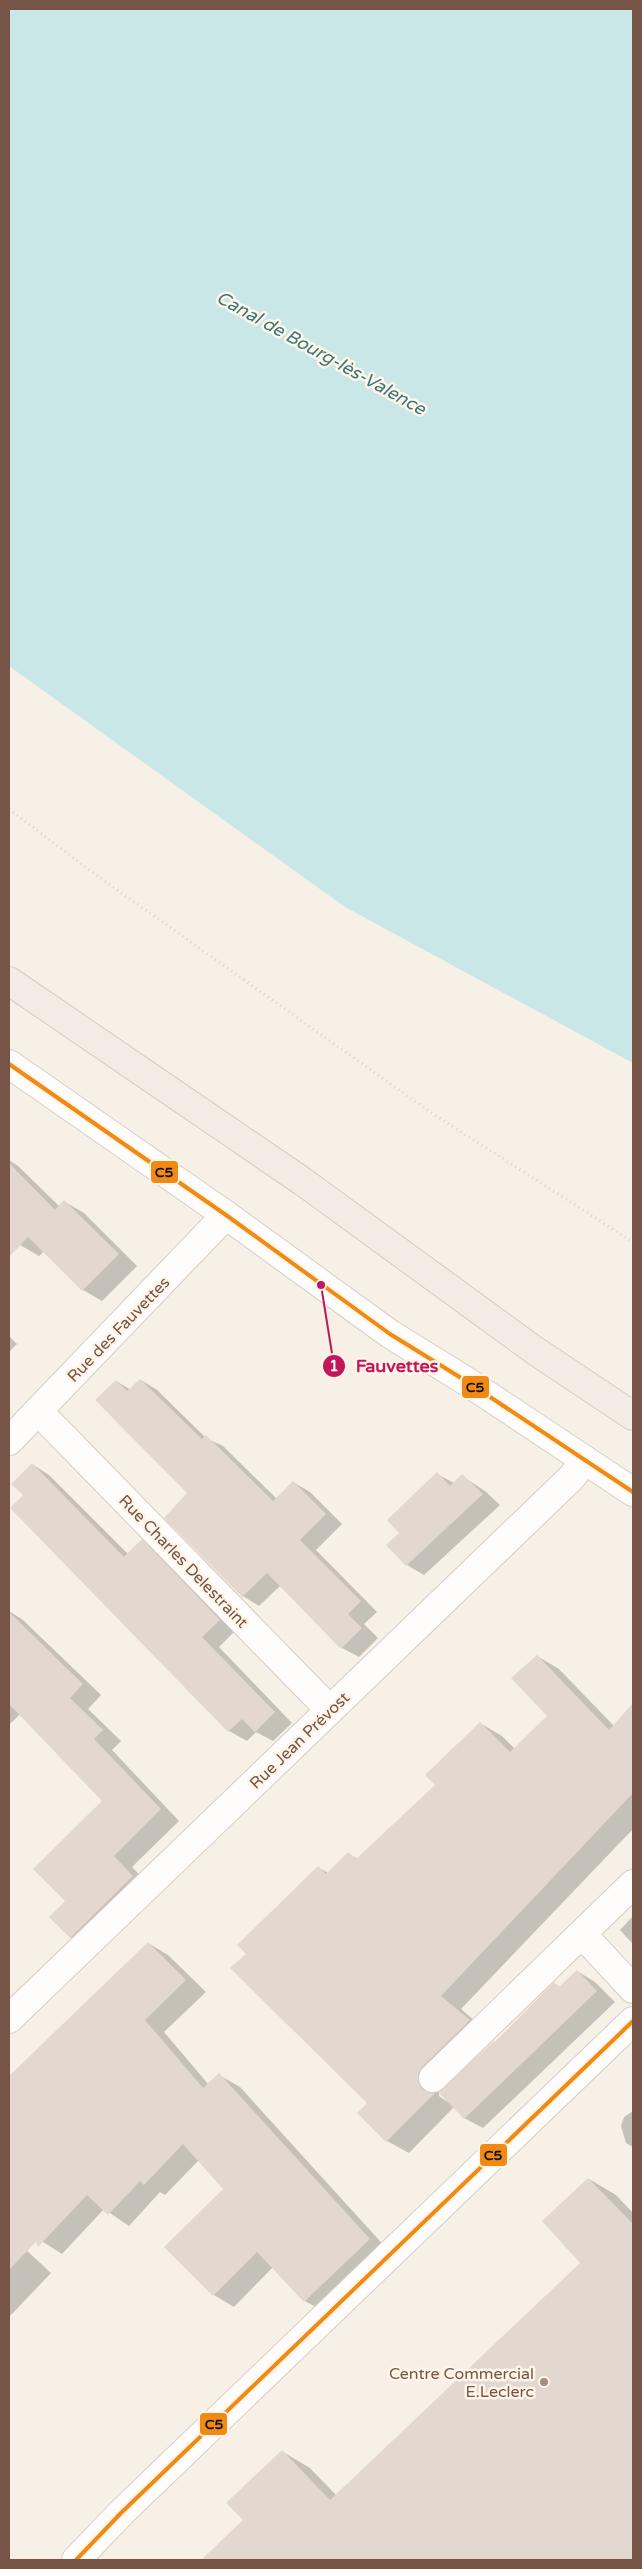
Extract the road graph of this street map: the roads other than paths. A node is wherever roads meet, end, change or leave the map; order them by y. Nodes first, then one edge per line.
1 (9, 980) edge
2 (9, 1064) edge
3 (226, 1216) junction
4 (633, 1416) edge
5 (20, 1424) edge
6 (585, 1460) junction
7 (633, 1492) edge
8 (330, 1710) junction
9 (633, 1884) edge
10 (582, 1934) junction
11 (633, 1989) edge
12 (9, 2019) edge
13 (633, 2021) edge
14 (433, 2078) dead end
15 (76, 2560) edge

1 - 4 main road
2 - 3 street
3 - 5 street, Rue des Fauvettes
3 - 6 street
5 - 8 street, Rue Charles Delestraint
6 - 7 street
6 - 8 street, Rue Jean Prévost
8 - 12 street, Rue Jean Prévost
9 - 10 street
10 - 11 street
10 - 14 street
13 - 15 street

